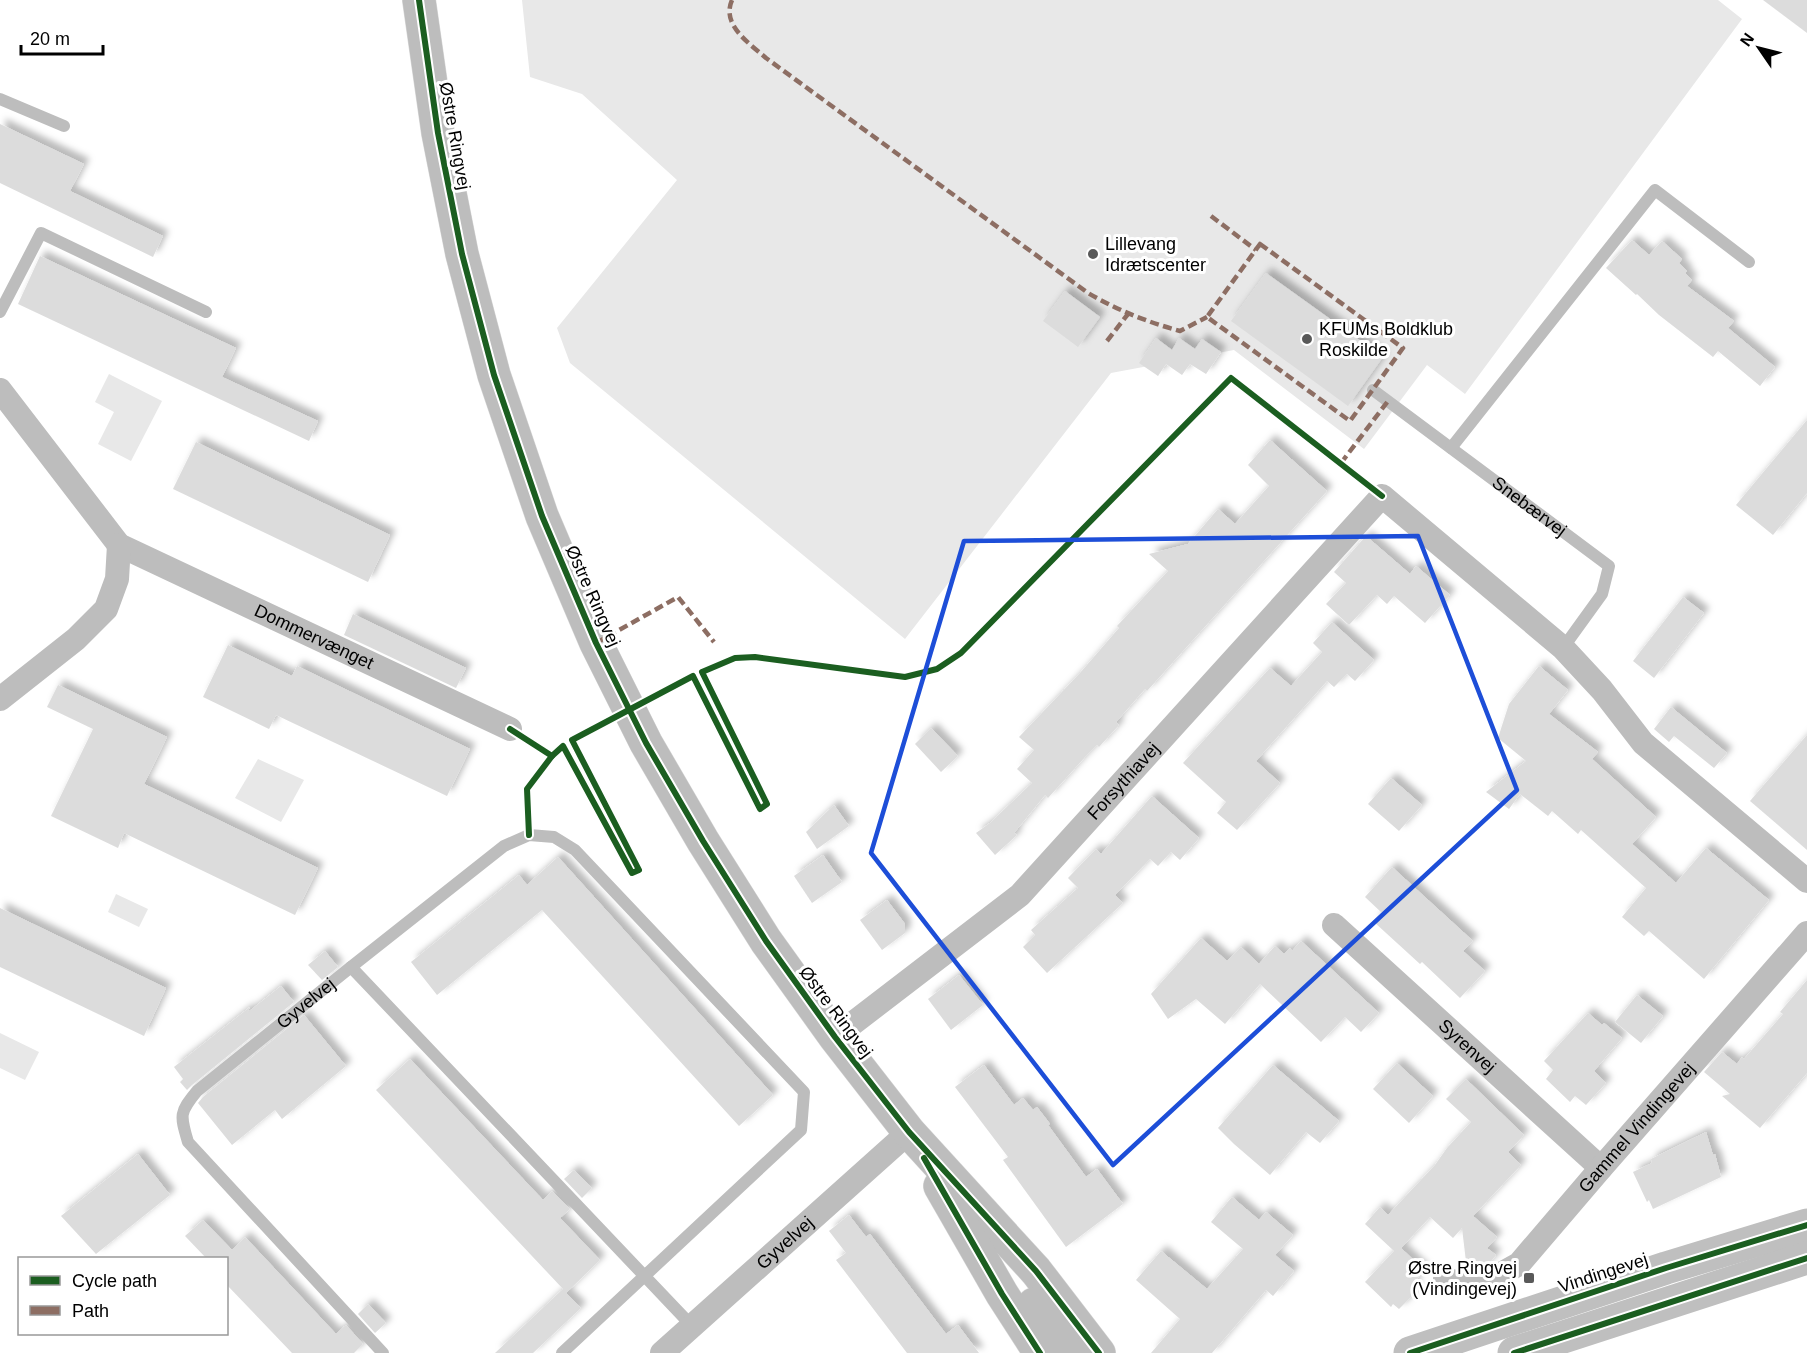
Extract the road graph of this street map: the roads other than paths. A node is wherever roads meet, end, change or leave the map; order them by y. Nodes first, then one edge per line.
1 (418, 0) edge
2 (0, 99) edge
3 (64, 126) dead end
4 (1749, 262) dead end
5 (0, 312) edge
6 (206, 312) dead end
7 (0, 390) edge
8 (1373, 390) dead end
9 (1451, 448) junction
10 (119, 546) junction
11 (1563, 648) junction
12 (0, 699) edge
13 (510, 729) dead end
14 (1807, 881) edge
15 (1334, 925) dead end
16 (1807, 933) edge
17 (351, 967) junction
18 (835, 1036) junction
19 (909, 1132) junction
20 (1601, 1168) junction
21 (959, 1220) junction
22 (1807, 1225) edge
23 (1807, 1258) edge
24 (645, 1276) junction
25 (1445, 1279) dead end
26 (692, 1326) junction
27 (384, 1353) edge
28 (562, 1353) edge
29 (662, 1353) edge
30 (1040, 1353) edge
31 (1068, 1353) edge
32 (1099, 1353) edge
33 (1410, 1353) edge
34 (1514, 1353) edge

1 - 18 main road, Østre Ringvej
2 - 3 lane
4 - 9 lane
5 - 6 lane
7 - 10 street, Dommervænget
8 - 9 lane, Snebærvej
9 - 11 lane, Snebærvej
10 - 12 street
10 - 13 street, Dommervænget
11 - 14 street
11 - 18 street, Forsythiavej
15 - 20 street, Syrenvej
16 - 20 street, Gammel Vindingevej
17 - 24 lane, Gyvelvej
17 - 24 lane
17 - 27 lane, Gyvelvej
18 - 19 main road, Østre Ringvej
19 - 21 main road, Østre Ringvej
19 - 26 street, Gyvelvej
19 - 32 main road, Østre Ringvej
20 - 25 street, Gammel Vindingevej
21 - 30 main road, Østre Ringvej
21 - 31 main road
22 - 33 main road, Vindingevej
23 - 34 main road
24 - 26 lane, Gyvelvej
24 - 28 lane
26 - 29 street, Gyvelvej

